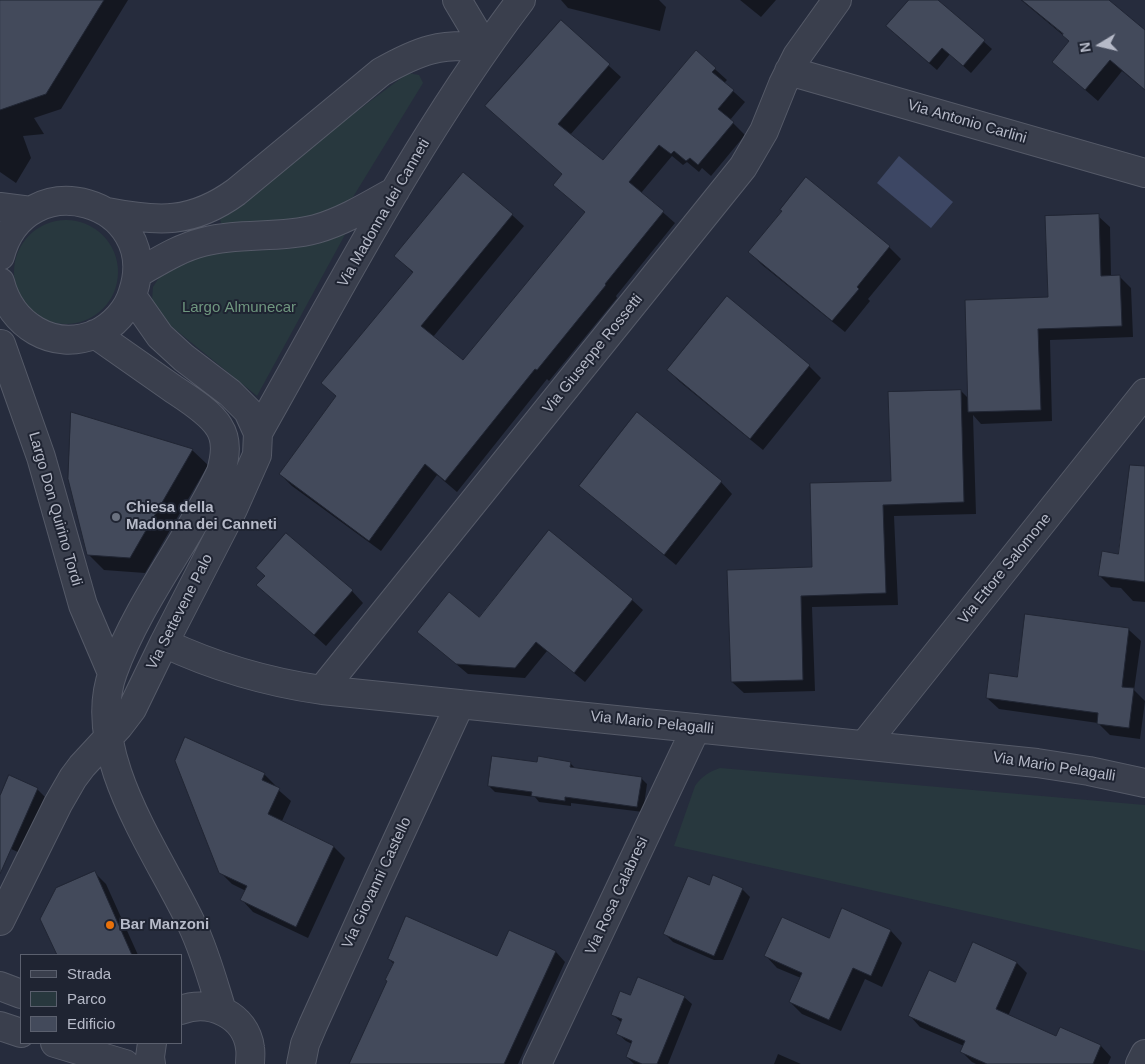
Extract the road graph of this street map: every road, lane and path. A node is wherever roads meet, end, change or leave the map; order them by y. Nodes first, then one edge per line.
1 (457, 0) edge
2 (521, 0) edge
3 (837, 0) edge
4 (486, 47) junction
5 (789, 71) junction
6 (1145, 173) edge
7 (395, 191) junction
8 (0, 207) edge
9 (31, 211) junction
10 (107, 212) junction
11 (0, 256) edge
12 (0, 282) edge
13 (135, 285) junction
14 (95, 334) junction
15 (1, 344) dead end
16 (1145, 393) edge
17 (258, 433) junction
18 (164, 643) junction
19 (112, 673) junction
20 (322, 690) junction
21 (460, 704) junction
22 (696, 728) junction
23 (108, 738) junction
24 (865, 744) junction
25 (1145, 782) edge
26 (0, 921) edge
27 (0, 986) edge
28 (20, 994) edge
29 (201, 1009) edge
30 (0, 1026) edge
31 (20, 1032) edge
32 (57, 1044) edge
33 (152, 1044) edge
34 (1145, 1054) edge
35 (124, 1064) edge
36 (151, 1064) edge
37 (250, 1064) edge
38 (301, 1064) edge
39 (537, 1064) edge
40 (1140, 1064) edge

1 - 4 street
2 - 4 street, Via Madonna dei Canneti
3 - 5 street, Via Giuseppe Rossetti
4 - 7 street, Via Madonna dei Canneti
4 - 10 street
5 - 6 street, Via Antonio Carlini
5 - 20 street, Via Giuseppe Rossetti
7 - 13 street
7 - 17 street, Via Madonna dei Canneti
8 - 9 street
9 - 10 street
9 - 11 street
10 - 13 street
12 - 14 street
13 - 14 street
13 - 17 street
14 - 19 street, Via Settevene Palo
15 - 19 street, Largo Don Quirino Tordi
16 - 24 street, Via Ettore Salomone
17 - 18 street, Via Settevene Palo
18 - 20 street, Via Mario Pelagalli
18 - 23 street, Via Settevene Palo
19 - 23 street, Via Settevene Palo
20 - 21 street, Via Mario Pelagalli
21 - 22 street, Via Mario Pelagalli
21 - 38 street, Via Giovanni Castello
22 - 24 street, Via Mario Pelagalli
22 - 39 street, Via Rosa Calabresi
23 - 26 street
23 - 29 street, Via Settevene Palo
24 - 25 street, Via Mario Pelagalli
27 - 28 street
29 - 37 street
30 - 31 street
32 - 35 street
33 - 36 street
34 - 40 street

